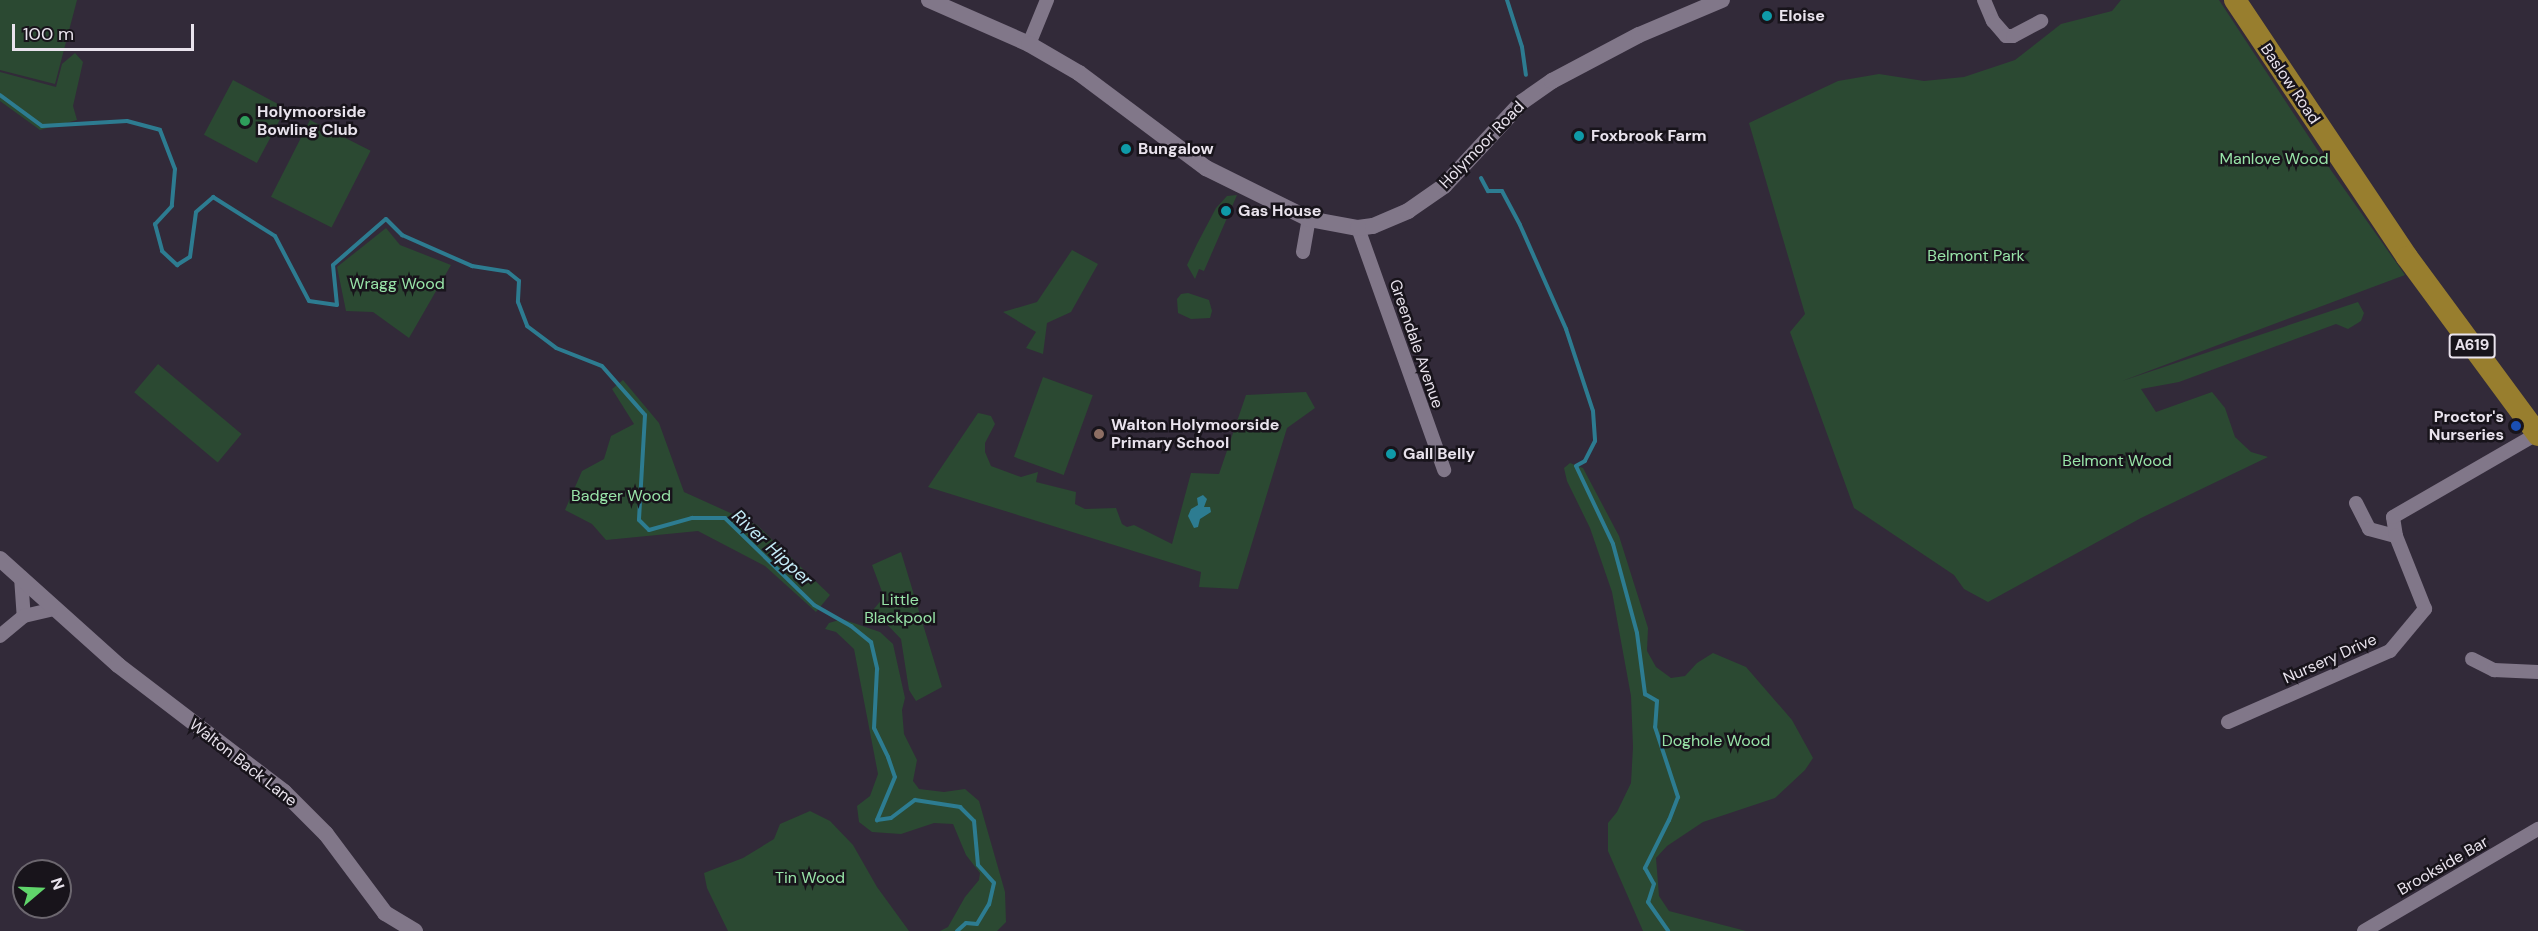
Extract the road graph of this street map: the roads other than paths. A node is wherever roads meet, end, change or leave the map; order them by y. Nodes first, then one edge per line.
1 (929, 0) edge
2 (1047, 0) edge
3 (1722, 0) edge
4 (1984, 0) edge
5 (2235, 0) edge
6 (2041, 21) dead end
7 (1029, 44) junction
8 (1309, 219) junction
9 (1358, 228) junction
10 (1303, 252) dead end
11 (2537, 434) edge
12 (1444, 470) dead end
13 (2356, 503) dead end
14 (2396, 536) junction
15 (0, 559) edge
16 (21, 577) junction
17 (55, 609) junction
18 (24, 616) junction
19 (0, 636) edge
20 (2472, 659) dead end
21 (2538, 672) edge
22 (2228, 722) dead end
23 (2538, 829) edge
24 (415, 931) edge
25 (2364, 931) edge

1 - 7 street, Holymoor Road
2 - 7 street
3 - 9 street, Holymoor Road
4 - 6 street
5 - 11 highway, Baslow Road / A619
7 - 8 street, Holymoor Road
8 - 9 street, Holymoor Road
8 - 10 street
9 - 12 street, Greendale Avenue
11 - 14 street
13 - 14 street
14 - 22 street, Nursery Drive
15 - 16 street, Walton Back Lane
16 - 17 street, Walton Back Lane
16 - 18 street
17 - 18 street
17 - 24 street, Walton Back Lane
18 - 19 street
20 - 21 street
23 - 25 street, Brookside Bar

